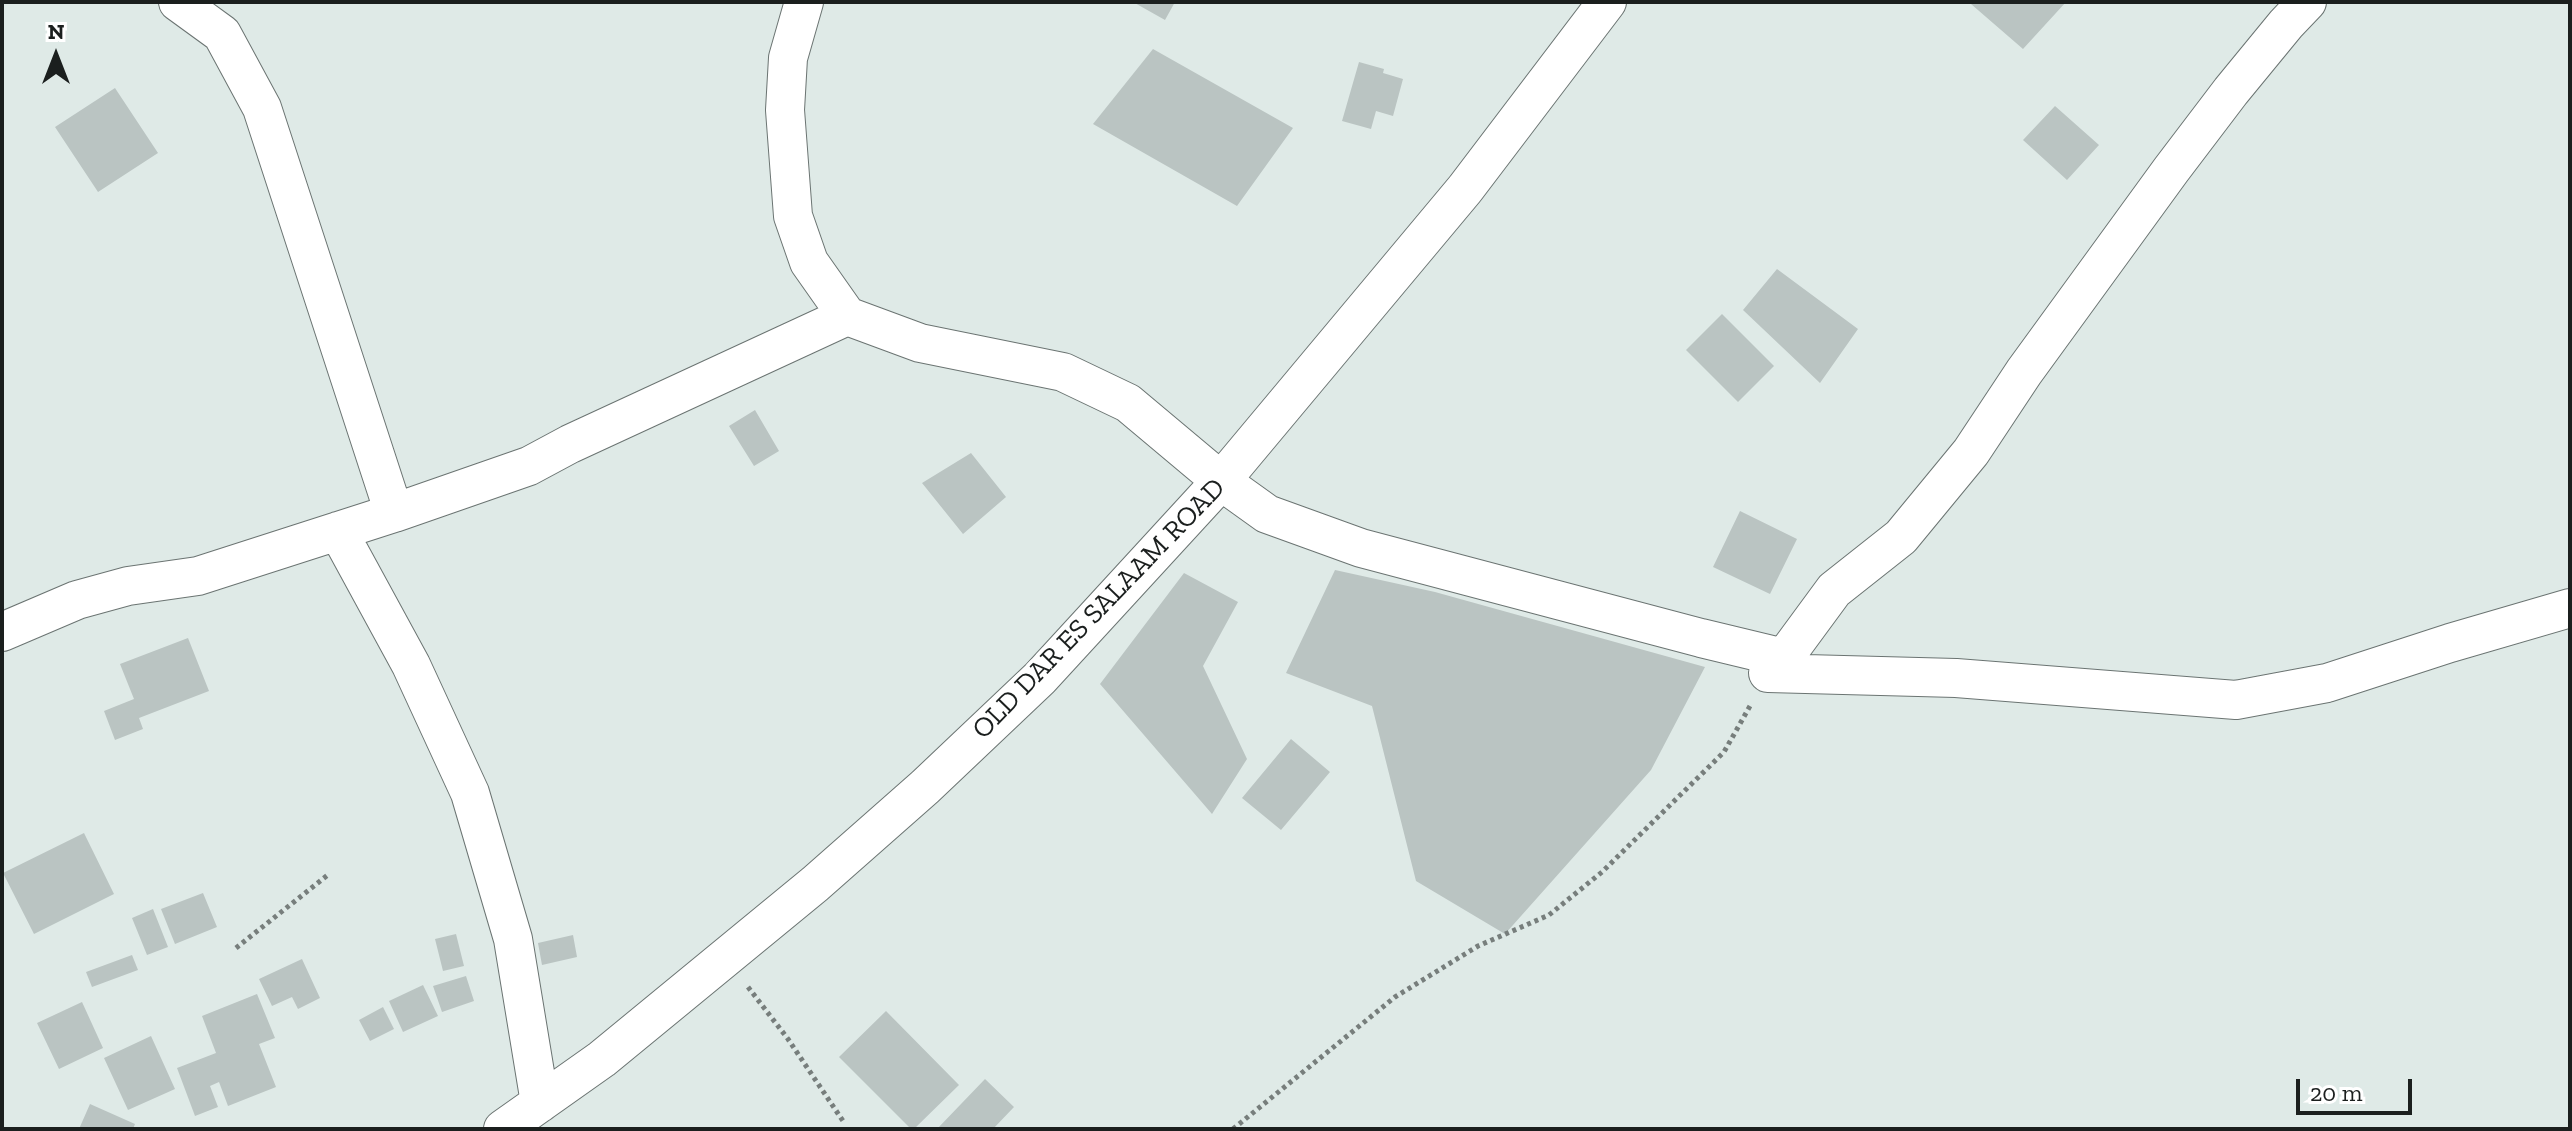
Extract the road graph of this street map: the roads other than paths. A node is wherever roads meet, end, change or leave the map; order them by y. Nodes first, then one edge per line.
1 (178, 2) edge
2 (804, 2) edge
3 (1607, 2) edge
4 (2307, 2) edge
5 (847, 316) junction
6 (1221, 481) junction
7 (394, 513) junction
8 (338, 531) junction
9 (2570, 608) edge
10 (2, 632) edge
11 (1776, 666) junction
12 (540, 1103) junction
13 (503, 1129) edge

1 - 7 street
2 - 5 street
3 - 6 street, OLD DAR ES SALAAM ROAD
4 - 11 street
5 - 6 street
5 - 7 street
6 - 11 street
6 - 12 street, OLD DAR ES SALAAM ROAD
7 - 8 street
8 - 10 street
8 - 12 street
9 - 11 street
12 - 13 street, OLD DAR ES SALAAM ROAD

